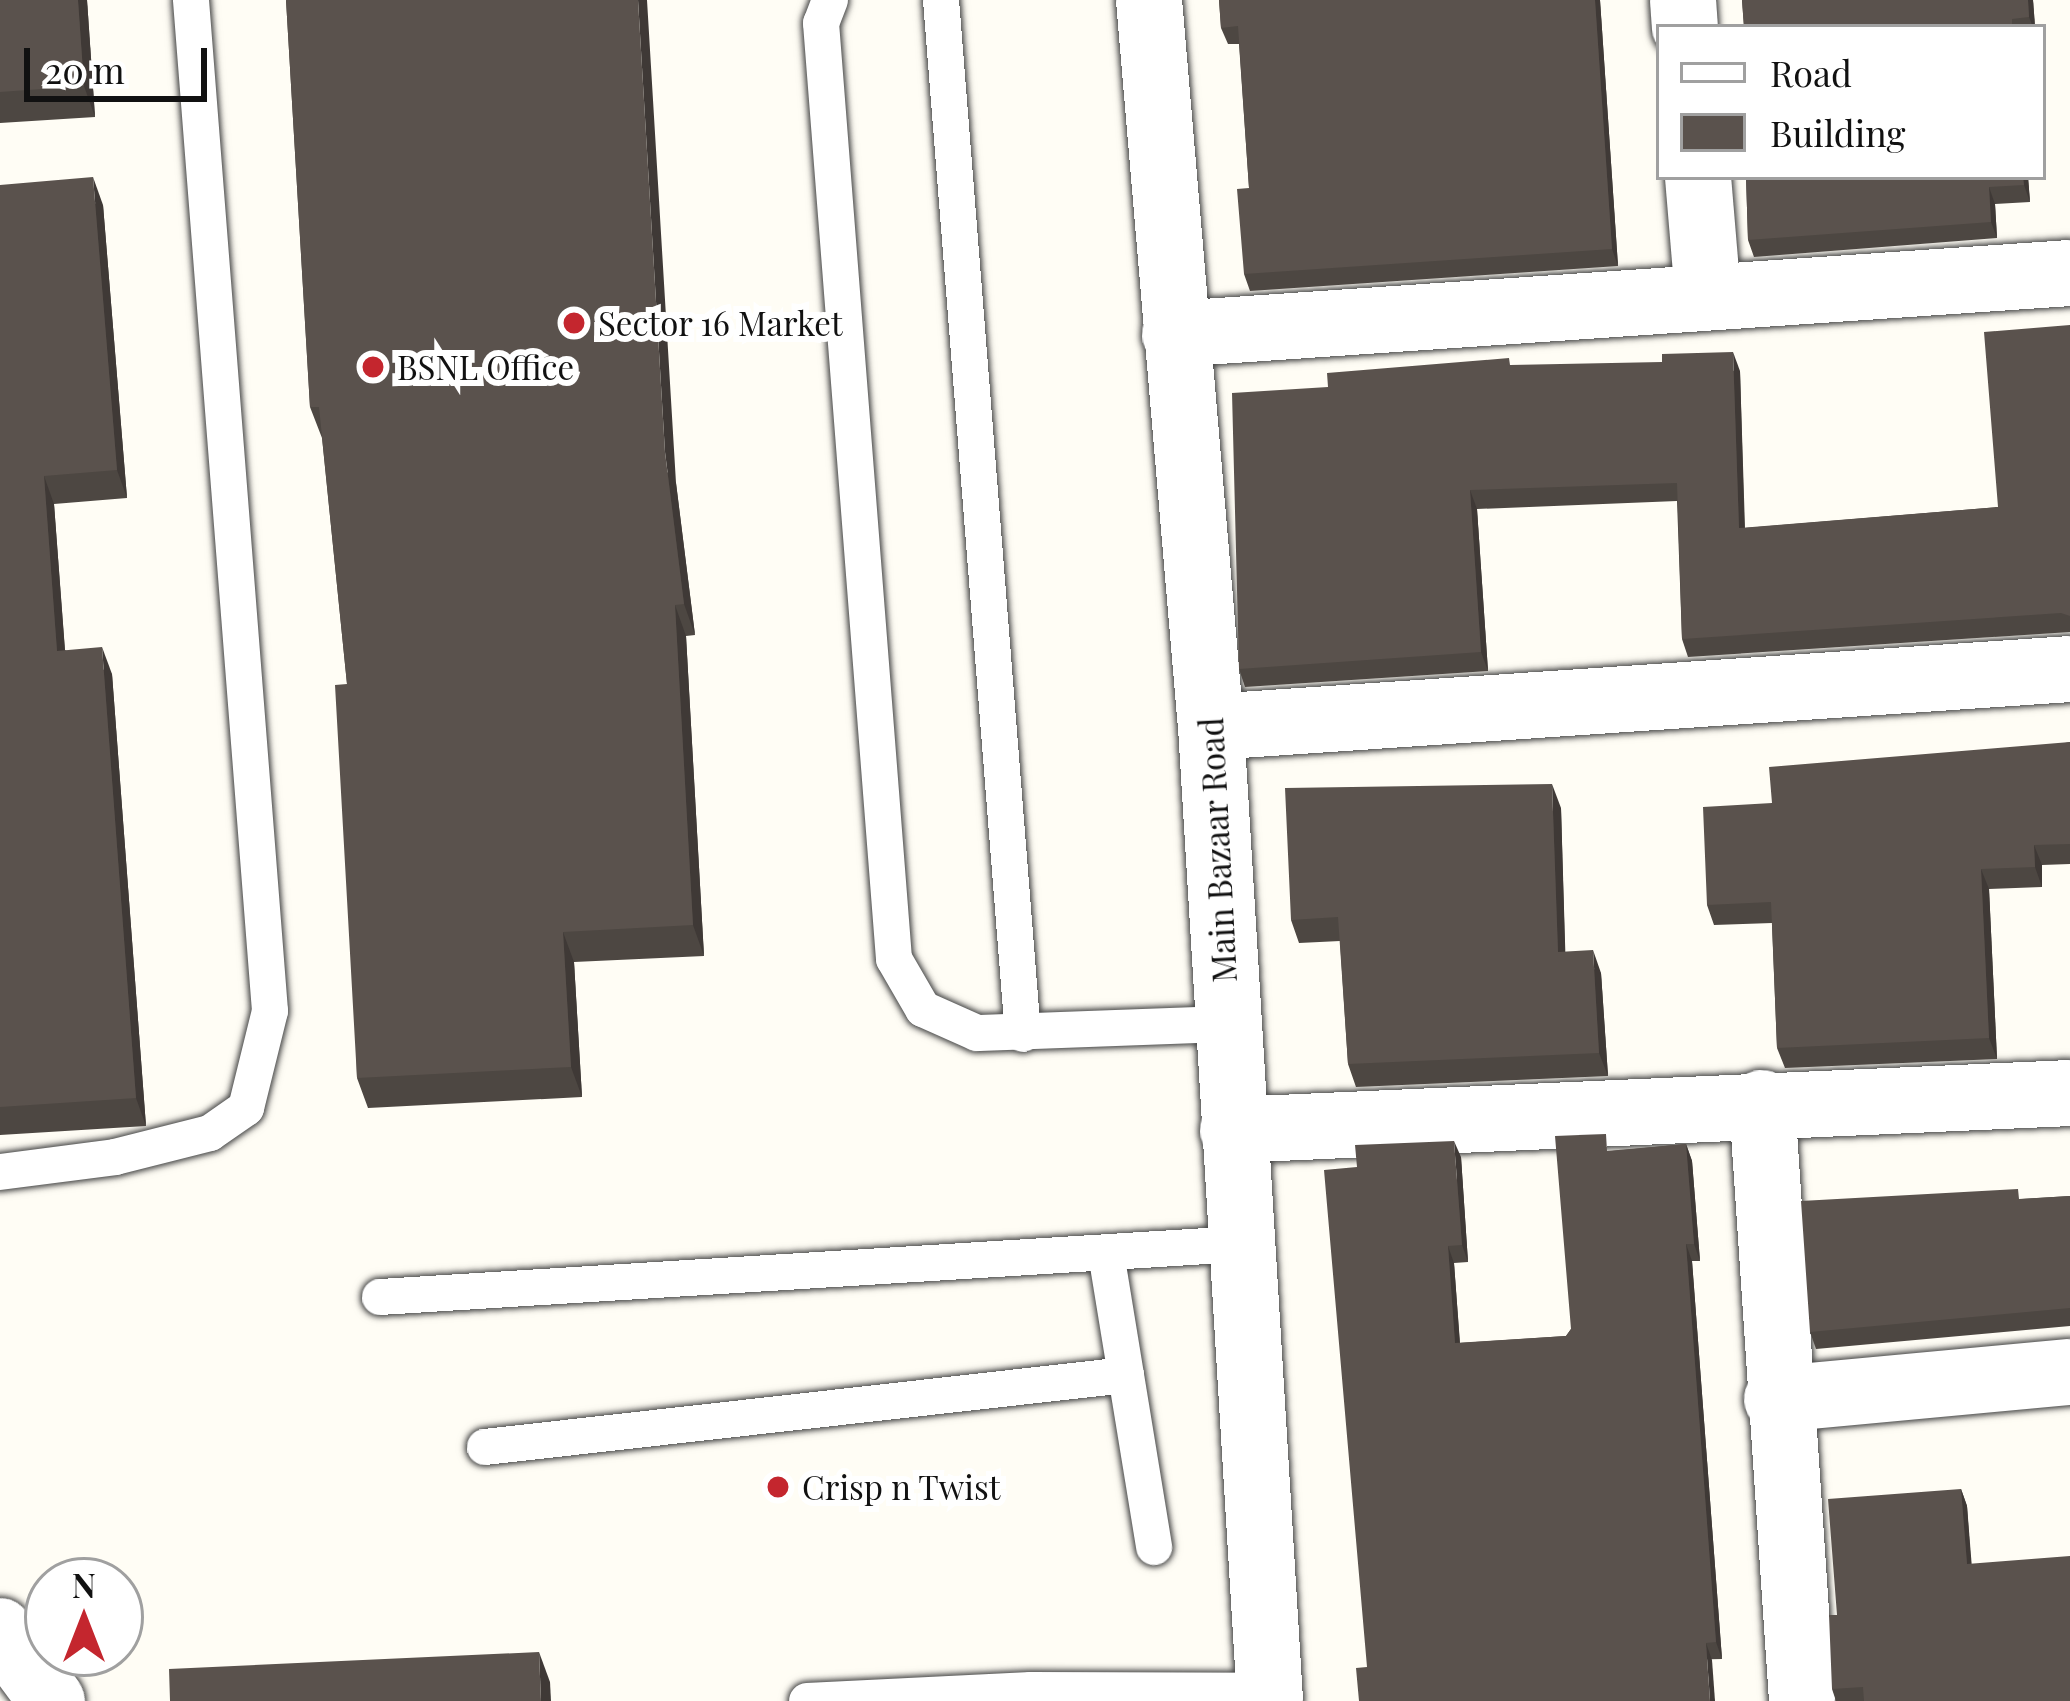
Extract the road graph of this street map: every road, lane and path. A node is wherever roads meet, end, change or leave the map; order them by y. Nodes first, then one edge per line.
1 (191, 0) edge
2 (830, 0) edge
3 (941, 0) edge
4 (1149, 0) edge
5 (1698, 180) edge
6 (2070, 273) edge
7 (1708, 296) junction
8 (1174, 334) junction
9 (2070, 669) edge
10 (1211, 727) junction
11 (1227, 1024) junction
12 (1023, 1034) junction
13 (2070, 1093) edge
14 (1762, 1103) junction
15 (1233, 1130) junction
16 (0, 1172) edge
17 (1239, 1244) junction
18 (1106, 1252) junction
19 (380, 1297) dead end
20 (2070, 1372) edge
21 (1126, 1375) junction
22 (1778, 1399) junction
23 (484, 1447) dead end
24 (1154, 1547) dead end
25 (0, 1631) edge
26 (1084, 1695) edge
27 (976, 1696) edge
28 (1269, 1696) edge
29 (827, 1700) edge
30 (52, 1701) edge
31 (1802, 1701) edge

1 - 16 lane
2 - 12 lane
3 - 12 lane
4 - 8 street, Main Bazaar Road
5 - 7 street
6 - 7 street
7 - 8 street
8 - 10 street, Main Bazaar Road
9 - 10 street
10 - 11 street, Main Bazaar Road
11 - 12 lane
11 - 15 street, Main Bazaar Road
13 - 14 street
14 - 15 street
14 - 22 street
15 - 17 street, Main Bazaar Road
17 - 18 lane
17 - 28 street, Main Bazaar Road
18 - 19 lane
18 - 21 lane
20 - 22 street
21 - 23 lane
21 - 24 lane
22 - 31 street
25 - 30 street
26 - 27 lane
26 - 28 lane
27 - 29 lane

